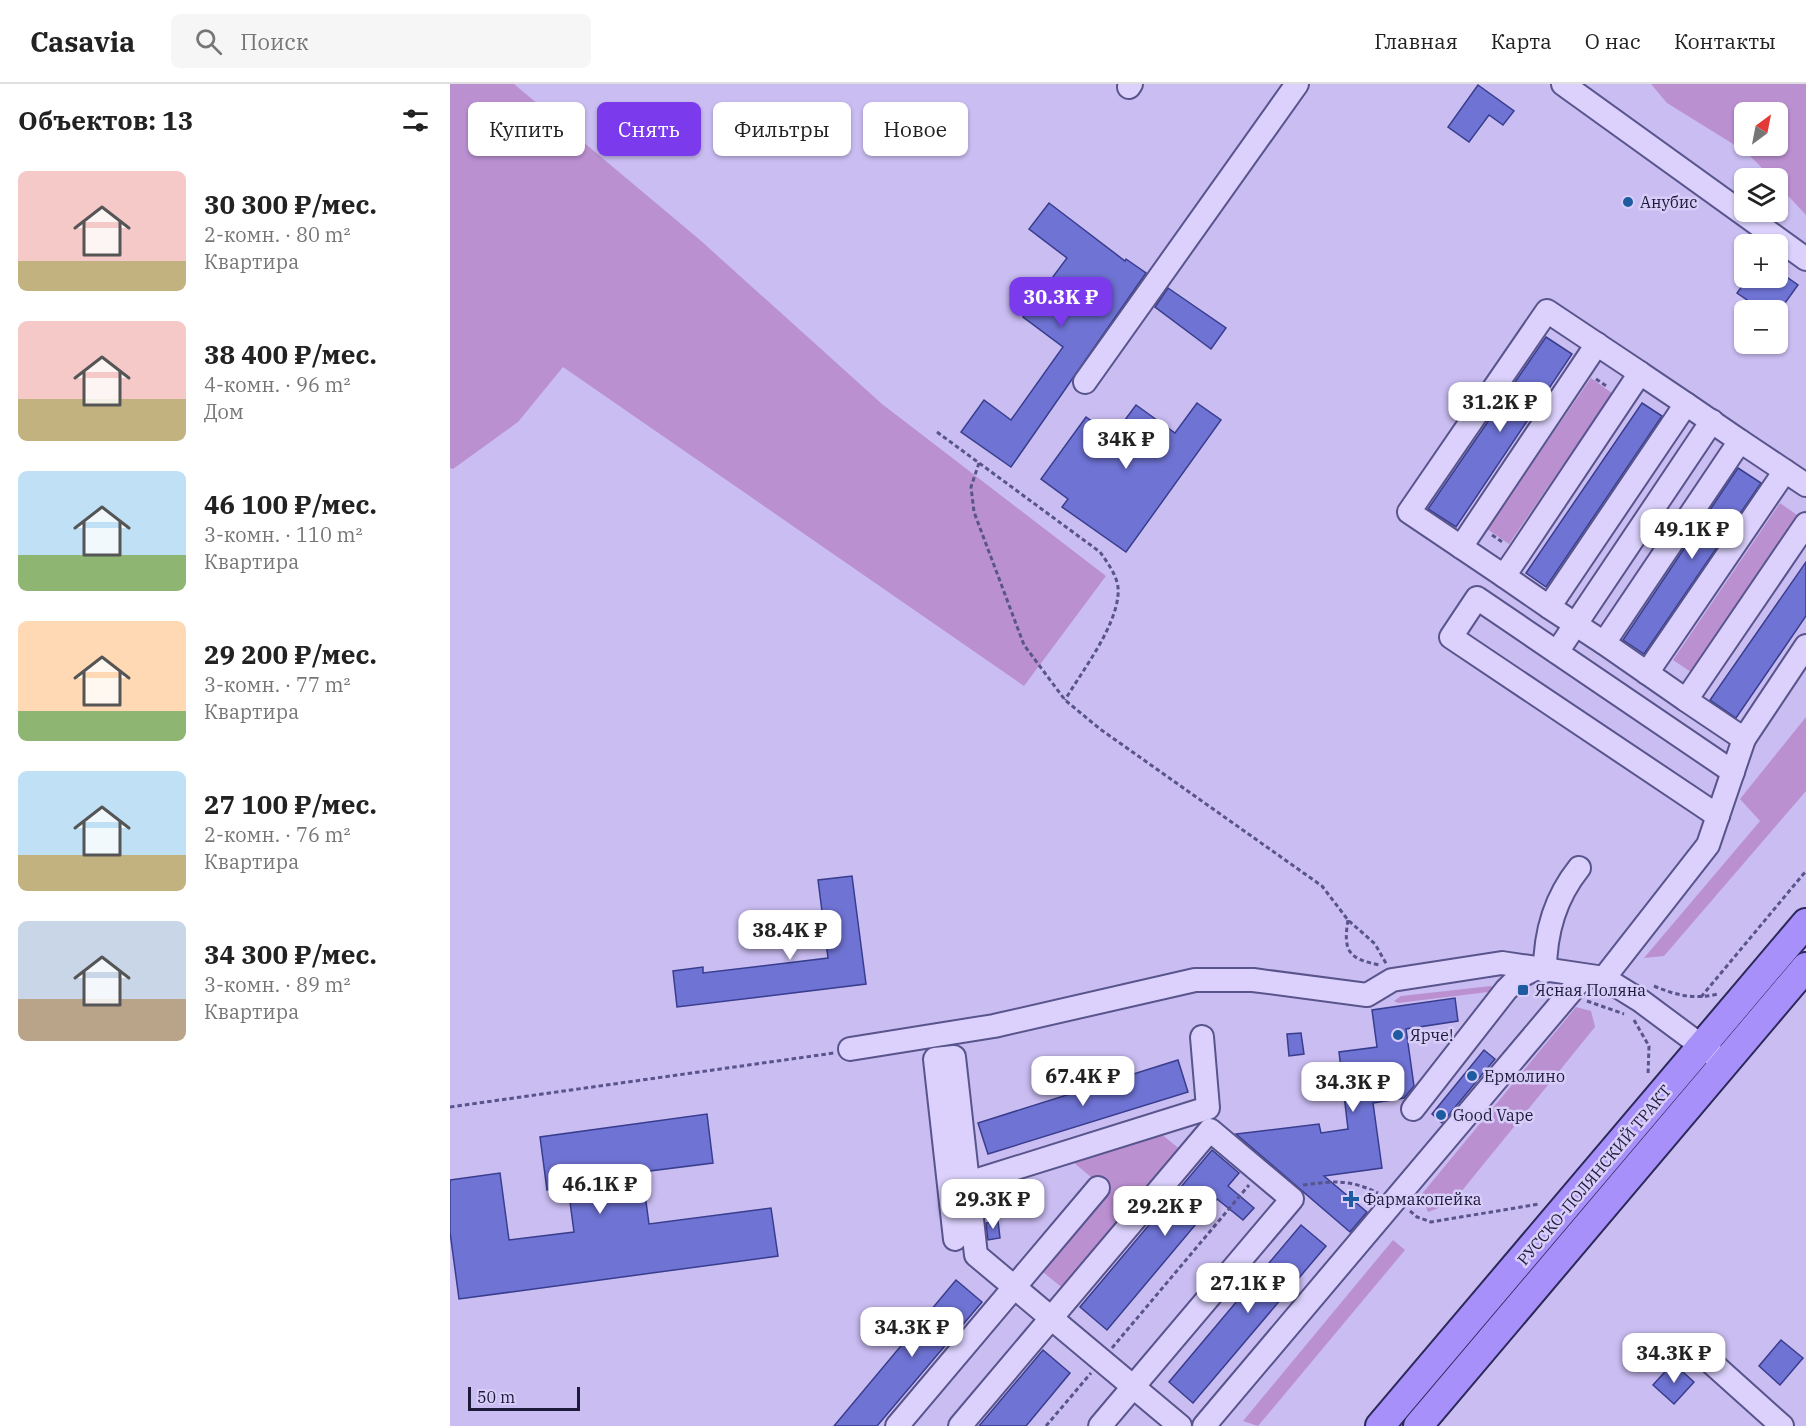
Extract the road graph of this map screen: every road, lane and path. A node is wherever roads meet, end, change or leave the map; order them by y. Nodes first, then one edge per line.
1 (1297, 84) edge
2 (1563, 84) edge
3 (1806, 259) edge
4 (1597, 344) junction
5 (1581, 368) junction
6 (1640, 373) junction
7 (1084, 382) dead end
8 (1624, 397) junction
9 (1686, 404) junction
10 (1712, 421) junction
11 (937, 432) dead end
12 (1740, 441) junction
13 (979, 463) junction
14 (1785, 471) junction
15 (1806, 485) edge
16 (1806, 524) edge
17 (1476, 525) junction
18 (1461, 547) junction
19 (1519, 554) junction
20 (1504, 576) junction
21 (1549, 607) junction
22 (1575, 624) junction
23 (1604, 643) junction
24 (1806, 646) edge
25 (1557, 652) junction
26 (1647, 673) junction
27 (1065, 700) junction
28 (1686, 700) junction
29 (1743, 739) junction
30 (1732, 772) junction
31 (1718, 816) junction
32 (1579, 868) dead end
33 (1806, 871) edge
34 (1348, 920) junction
35 (1806, 922) edge
36 (1806, 967) edge
37 (1540, 970) junction
38 (1390, 973) junction
39 (1594, 977) junction
40 (1650, 984) dead end
41 (1725, 991) dead end
42 (1701, 997) junction
43 (1576, 1001) dead end
44 (1202, 1037) dead end
45 (1703, 1047) junction
46 (850, 1049) joint
47 (1725, 1065) junction
48 (1647, 1080) dead end
49 (450, 1107) edge
50 (1413, 1110) dead end
51 (1260, 1172) junction
52 (968, 1183) junction
53 (1098, 1188) dead end
54 (1286, 1194) junction
55 (1545, 1197) dead end
56 (1394, 1202) junction
57 (955, 1239) dead end
58 (1015, 1287) junction
59 (1051, 1318) junction
60 (1694, 1347) dead end
61 (1102, 1360) junction
62 (1133, 1387) junction
63 (897, 1426) edge
64 (960, 1426) edge
65 (1046, 1426) edge
66 (1100, 1426) edge
67 (1180, 1426) edge
68 (1204, 1426) edge
69 (1380, 1426) edge
70 (1418, 1426) edge
71 (1782, 1426) edge

1 - 7 street
2 - 3 street
4 - 5 street
4 - 6 street
4 - 18 street
5 - 8 path
5 - 17 street
6 - 8 street
6 - 9 street
8 - 19 street
9 - 10 street
9 - 21 street
10 - 12 street
10 - 22 street
11 - 13 path
12 - 14 street
12 - 23 street
13 - 27 path
13 - 27 path
14 - 15 street
14 - 26 street
16 - 28 street
17 - 18 street
17 - 19 path
18 - 20 street
19 - 20 street
20 - 21 street
21 - 22 street
22 - 23 street
22 - 25 street
23 - 26 street
24 - 29 street
25 - 30 street
25 - 31 street
26 - 28 street
27 - 34 path
28 - 29 street
29 - 30 street
30 - 31 street
31 - 39 street
32 - 37 street
33 - 42 path
34 - 38 path
34 - 38 path
35 - 45 main road, РУССКО-ПОЛЯНСКИЙ ТРАКТ
36 - 47 main road, РУССКО-ПОЛЯНСКИЙ ТРАКТ
37 - 38 street
37 - 39 street
37 - 50 street
38 - 46 street
39 - 45 street
39 - 56 street
40 - 42 path
41 - 42 path
43 - 48 path
44 - 52 street
45 - 47 street
45 - 69 main road, РУССКО-ПОЛЯНСКИЙ ТРАКТ
46 - 49 path
47 - 70 main road, РУССКО-ПОЛЯНСКИЙ ТРАКТ
51 - 54 street
51 - 59 street
51 - 61 path
52 - 57 street
52 - 58 street
53 - 58 street
54 - 56 path
54 - 62 street
55 - 56 path
56 - 68 street
58 - 59 street
58 - 63 street
59 - 61 street
59 - 64 street
60 - 71 street
61 - 62 street
61 - 65 path
62 - 66 street
62 - 67 street

